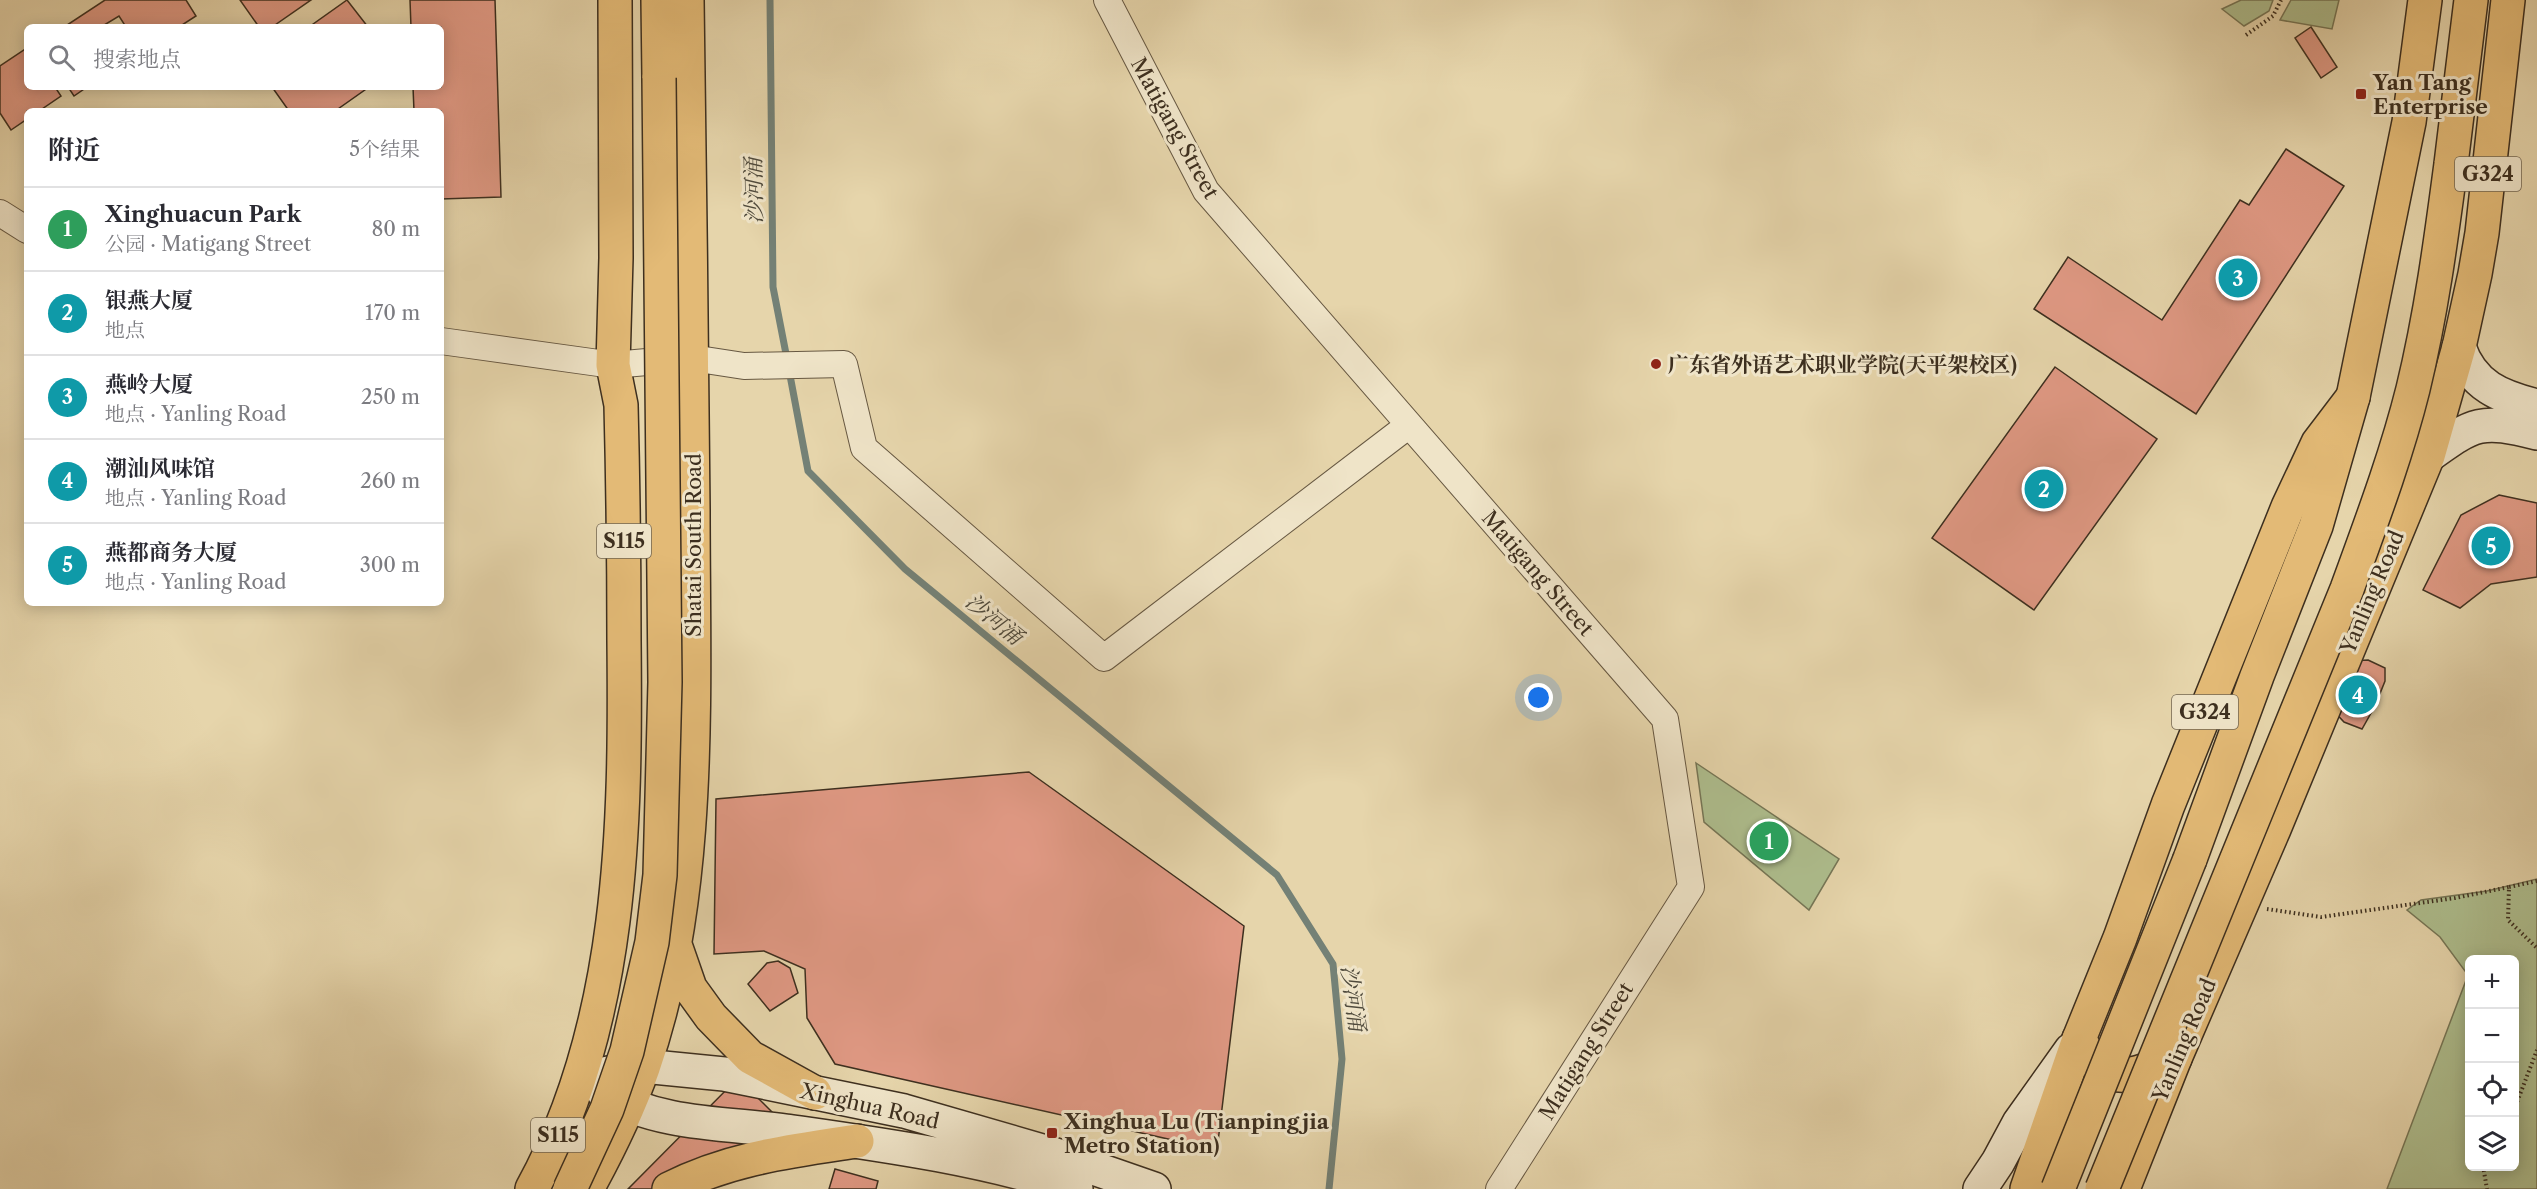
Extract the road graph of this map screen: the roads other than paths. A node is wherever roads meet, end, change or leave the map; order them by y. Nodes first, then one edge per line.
1 (615, 0) edge
2 (658, 0) edge
3 (687, 0) edge
4 (1107, 0) edge
5 (2425, 0) edge
6 (2471, 0) edge
7 (2508, 0) edge
8 (0, 213) edge
9 (24, 228) edge
10 (444, 341) edge
11 (2459, 347) junction
12 (692, 358) junction
13 (613, 365) junction
14 (2353, 397) junction
15 (2537, 406) edge
16 (1409, 425) junction
17 (2537, 433) edge
18 (2428, 456) junction
19 (674, 942) junction
20 (2079, 1039) junction
21 (2175, 1058) junction
22 (580, 1078) junction
23 (636, 1085) junction
24 (815, 1093) junction
25 (857, 1141) junction
26 (532, 1189) edge
27 (570, 1189) edge
28 (587, 1189) edge
29 (669, 1189) edge
30 (1076, 1189) edge
31 (1154, 1189) edge
32 (1499, 1189) edge
33 (1980, 1189) edge
34 (2027, 1189) edge
35 (2058, 1189) edge
36 (2102, 1189) edge
37 (2123, 1189) edge

1 - 13 main road, S115
2 - 27 main road, bridge
3 - 12 main road, Shatai South Road / S115
4 - 16 street, Matigang Street
5 - 14 main road, G324
6 - 36 main road, bridge
7 - 11 main road, Yanling Road / G324
8 - 9 street
10 - 13 street
11 - 15 main road
11 - 18 main road, Yanling Road / G324
12 - 13 street
12 - 16 street
12 - 19 main road, Shatai South Road / S115
13 - 22 main road, S115
14 - 20 main road, G324
14 - 35 main road, bridge
16 - 32 street, Matigang Street
17 - 18 main road
18 - 21 main road, Yanling Road / G324
19 - 23 main road, Shatai South Road / S115
19 - 24 main road
20 - 21 main road
20 - 33 main road
20 - 34 main road, G324
21 - 37 main road, Yanling Road / G324
22 - 23 main road, Xinghua Road
22 - 23 main road, Xinghua Road
22 - 26 main road, S115
23 - 24 main road, Xinghua Road
23 - 25 main road, Xinghua Road
23 - 28 main road, S115
24 - 31 main road, Xinghua Road
25 - 29 main road
25 - 30 main road, Xinghua Road

